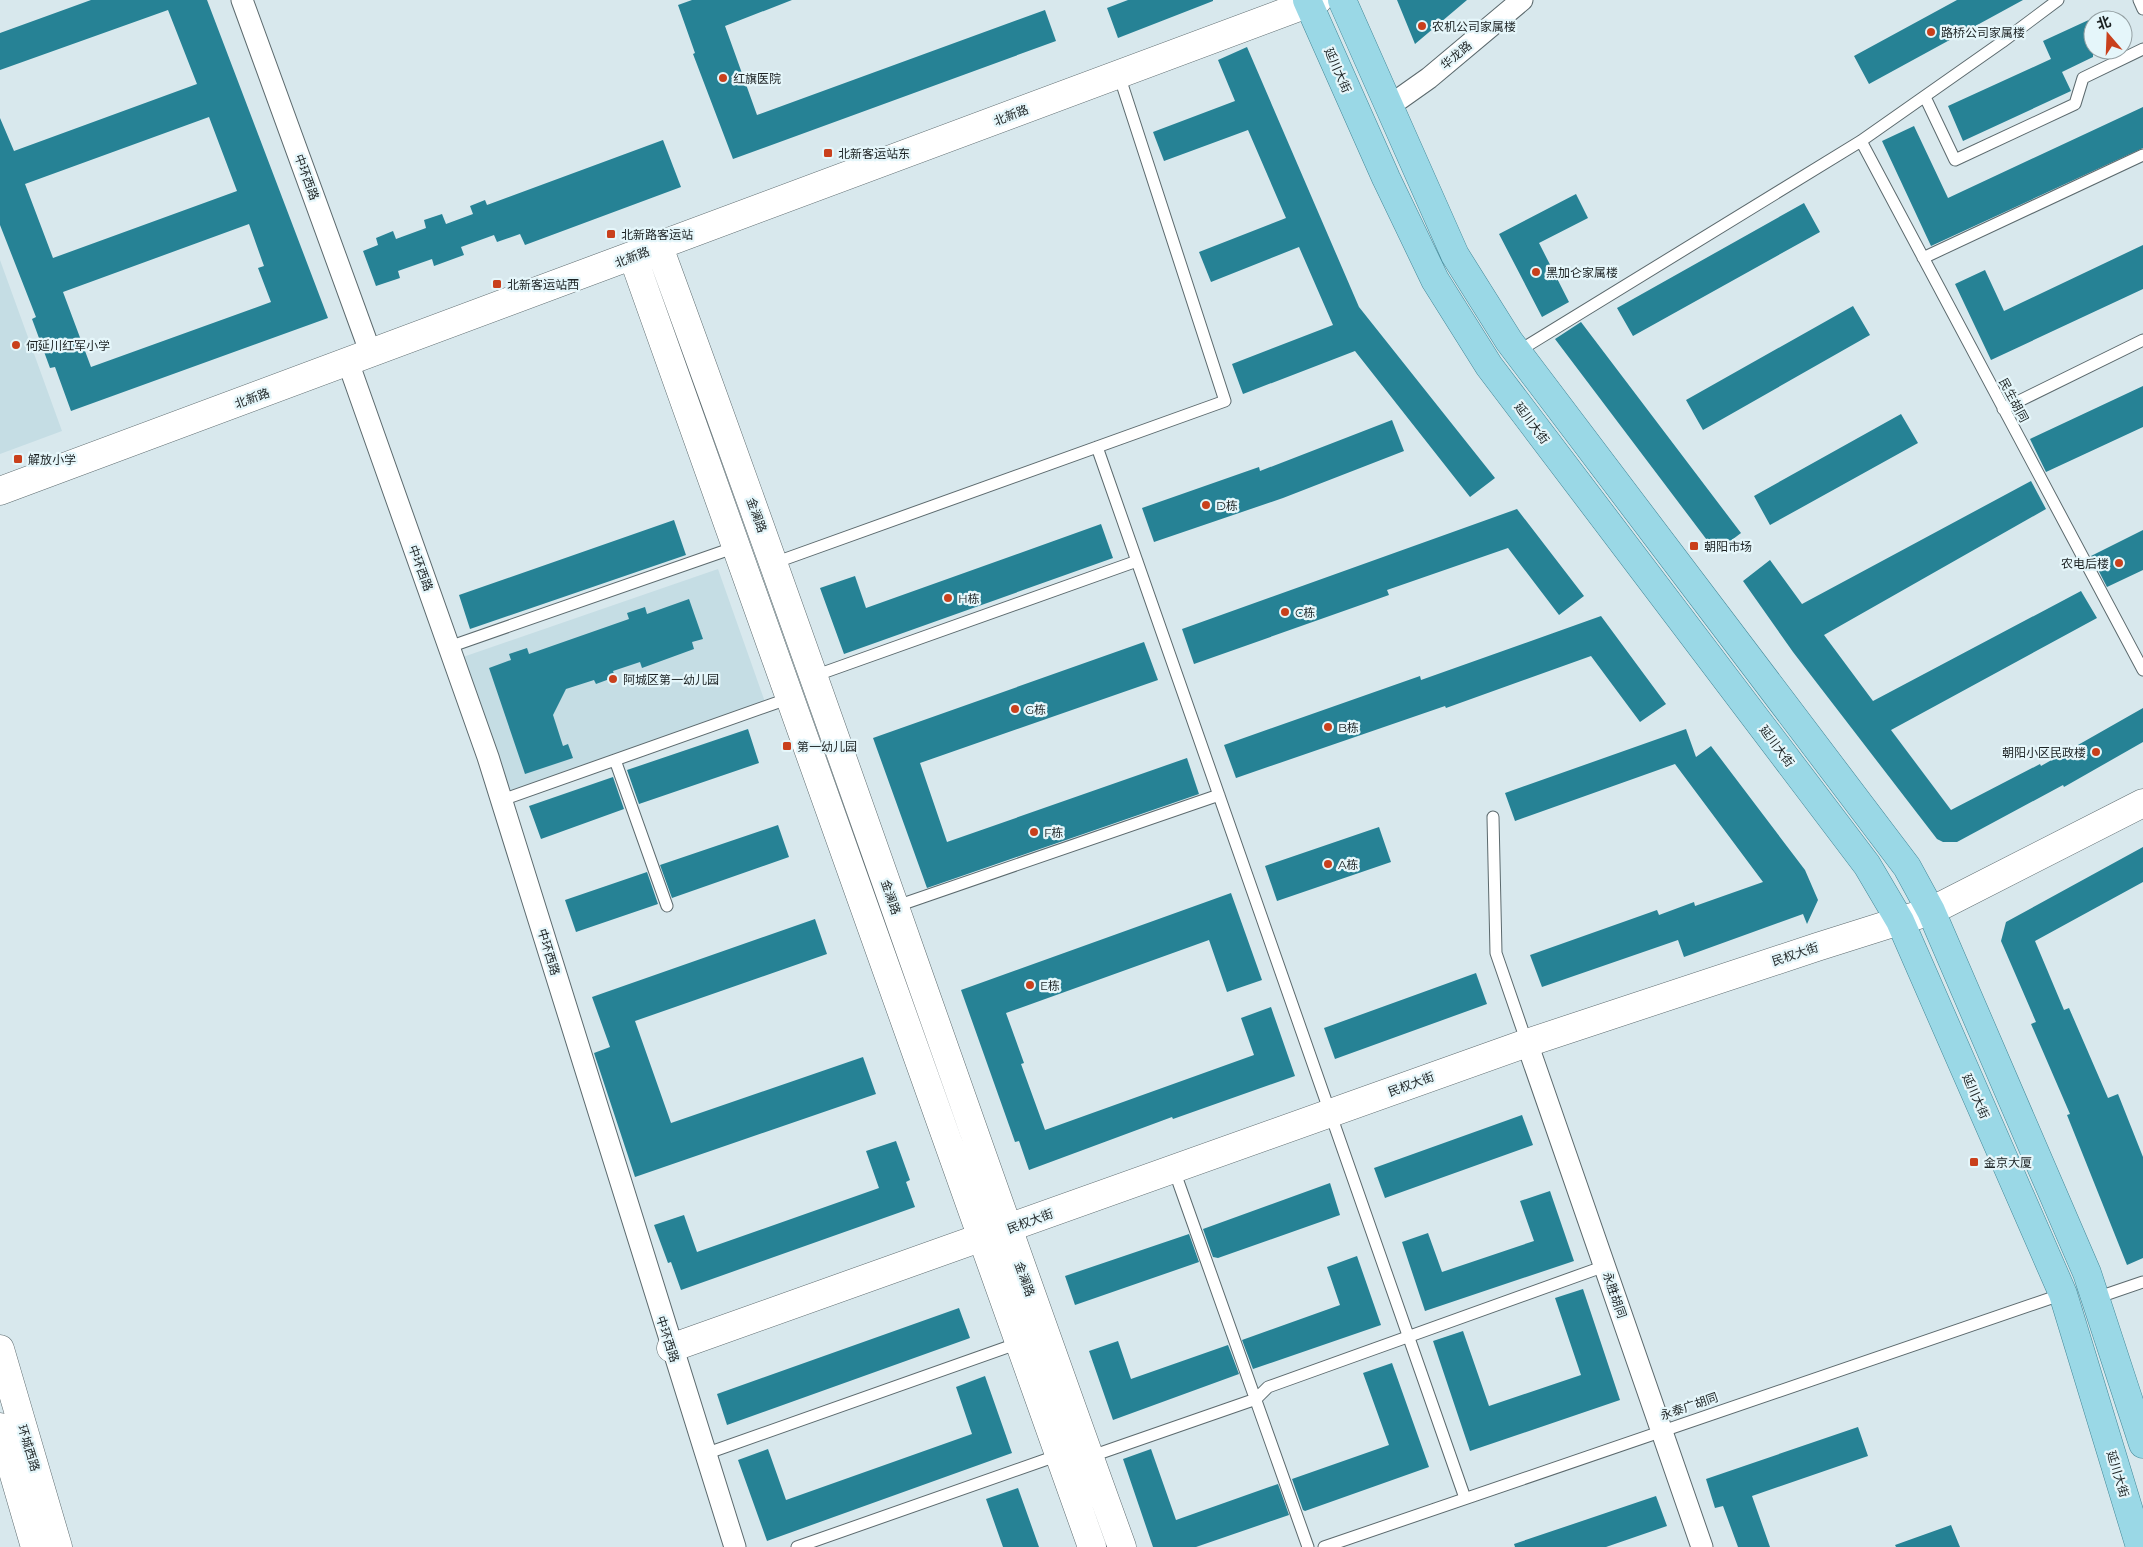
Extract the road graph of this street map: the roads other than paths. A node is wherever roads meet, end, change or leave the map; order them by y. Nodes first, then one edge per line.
1 (242, 0) edge
2 (1342, 0) edge
3 (1522, 0) edge
4 (2058, 0) edge
5 (2138, 0) edge
6 (1311, 1) edge
7 (2143, 9) edge
8 (2143, 49) edge
9 (1119, 75) junction
10 (1925, 97) junction
11 (1388, 107) junction
12 (1862, 141) junction
13 (2143, 155) edge
14 (659, 247) junction
15 (633, 257) junction
16 (1923, 258) junction
17 (2143, 340) edge
18 (1517, 352) junction
19 (359, 358) junction
20 (2003, 409) junction
21 (1097, 447) junction
22 (0, 491) edge
23 (736, 546) junction
24 (1137, 561) junction
25 (774, 563) junction
26 (450, 647) junction
27 (2143, 670) edge
28 (814, 676) junction
29 (790, 698) junction
30 (615, 760) junction
31 (1219, 795) junction
32 (502, 800) junction
33 (2143, 803) edge
34 (1493, 817) dead end
35 (666, 906) dead end
36 (894, 907) junction
37 (1931, 911) junction
38 (1900, 921) junction
39 (1527, 1043) junction
40 (1331, 1113) junction
41 (1174, 1170) junction
42 (995, 1234) junction
43 (1605, 1266) junction
44 (2143, 1282) edge
45 (2063, 1294) junction
46 (2096, 1298) junction
47 (1409, 1337) junction
48 (1019, 1342) junction
49 (0, 1348) edge
50 (671, 1348) junction
51 (1256, 1399) junction
52 (0, 1427) edge
53 (1662, 1430) junction
54 (2143, 1444) edge
55 (705, 1454) junction
56 (1059, 1455) junction
57 (1089, 1457) junction
58 (1465, 1498) junction
59 (1345, 1543) edge
60 (35, 1547) edge
61 (58, 1547) edge
62 (735, 1547) edge
63 (797, 1547) edge
64 (1092, 1547) edge
65 (1122, 1547) edge
66 (1308, 1547) edge
67 (1324, 1547) edge
68 (1702, 1547) edge
69 (2140, 1547) edge

1 - 19 street, 中环西路
2 - 11 main road
3 - 11 street, 华龙路
4 - 10 lane
5 - 7 lane
6 - 9 street, 北新路
6 - 38 main road, 延川大街
8 - 10 lane
9 - 14 street, 北新路
9 - 21 lane
10 - 12 lane
11 - 18 main road
12 - 16 lane, 民生胡同
12 - 18 lane
13 - 16 lane
14 - 15 street, 北新路
14 - 25 street, 金澜路
15 - 19 street, 北新路
15 - 23 street, 金澜路
16 - 20 lane, 民生胡同
17 - 20 lane
18 - 37 main road
19 - 22 street, 北新路
19 - 26 street, 中环西路
20 - 27 lane, 民生胡同
21 - 24 lane
21 - 25 lane
23 - 26 lane
23 - 29 street, 金澜路
24 - 28 lane
24 - 31 lane
25 - 28 street, 金澜路
26 - 32 street, 中环西路
28 - 36 street, 金澜路
29 - 30 lane
29 - 42 street, 金澜路
30 - 32 lane
30 - 35 lane
31 - 36 lane
31 - 40 lane
32 - 50 street, 中环西路
33 - 37 street, 民权大街
34 - 39 lane
36 - 42 street, 金澜路
37 - 38 street, 民权大街
37 - 46 main road
38 - 39 street, 民权大街
38 - 45 main road, 延川大街
39 - 40 street, 民权大街
39 - 43 street, 永胜胡同
40 - 41 street, 民权大街
40 - 47 lane
41 - 42 street, 民权大街
41 - 51 lane
42 - 48 street, 金澜路
42 - 50 street, 民权大街
42 - 57 street, 金澜路
43 - 47 lane
43 - 53 street, 永胜胡同
44 - 46 lane
45 - 53 lane, 永泰广胡同
45 - 69 main road, 延川大街
46 - 54 main road
47 - 51 lane
47 - 58 lane
48 - 55 lane
48 - 56 street, 金澜路
49 - 61 street, 环城西路
50 - 55 street, 中环西路
51 - 57 lane
51 - 66 lane
52 - 60 street, 环城西路
53 - 58 lane, 永泰广胡同
53 - 68 street, 永胜胡同
55 - 62 street, 中环西路
56 - 63 lane
56 - 64 street, 金澜路
57 - 65 street, 金澜路
58 - 59 lane, 永泰广胡同
59 - 67 lane, 永泰广胡同

